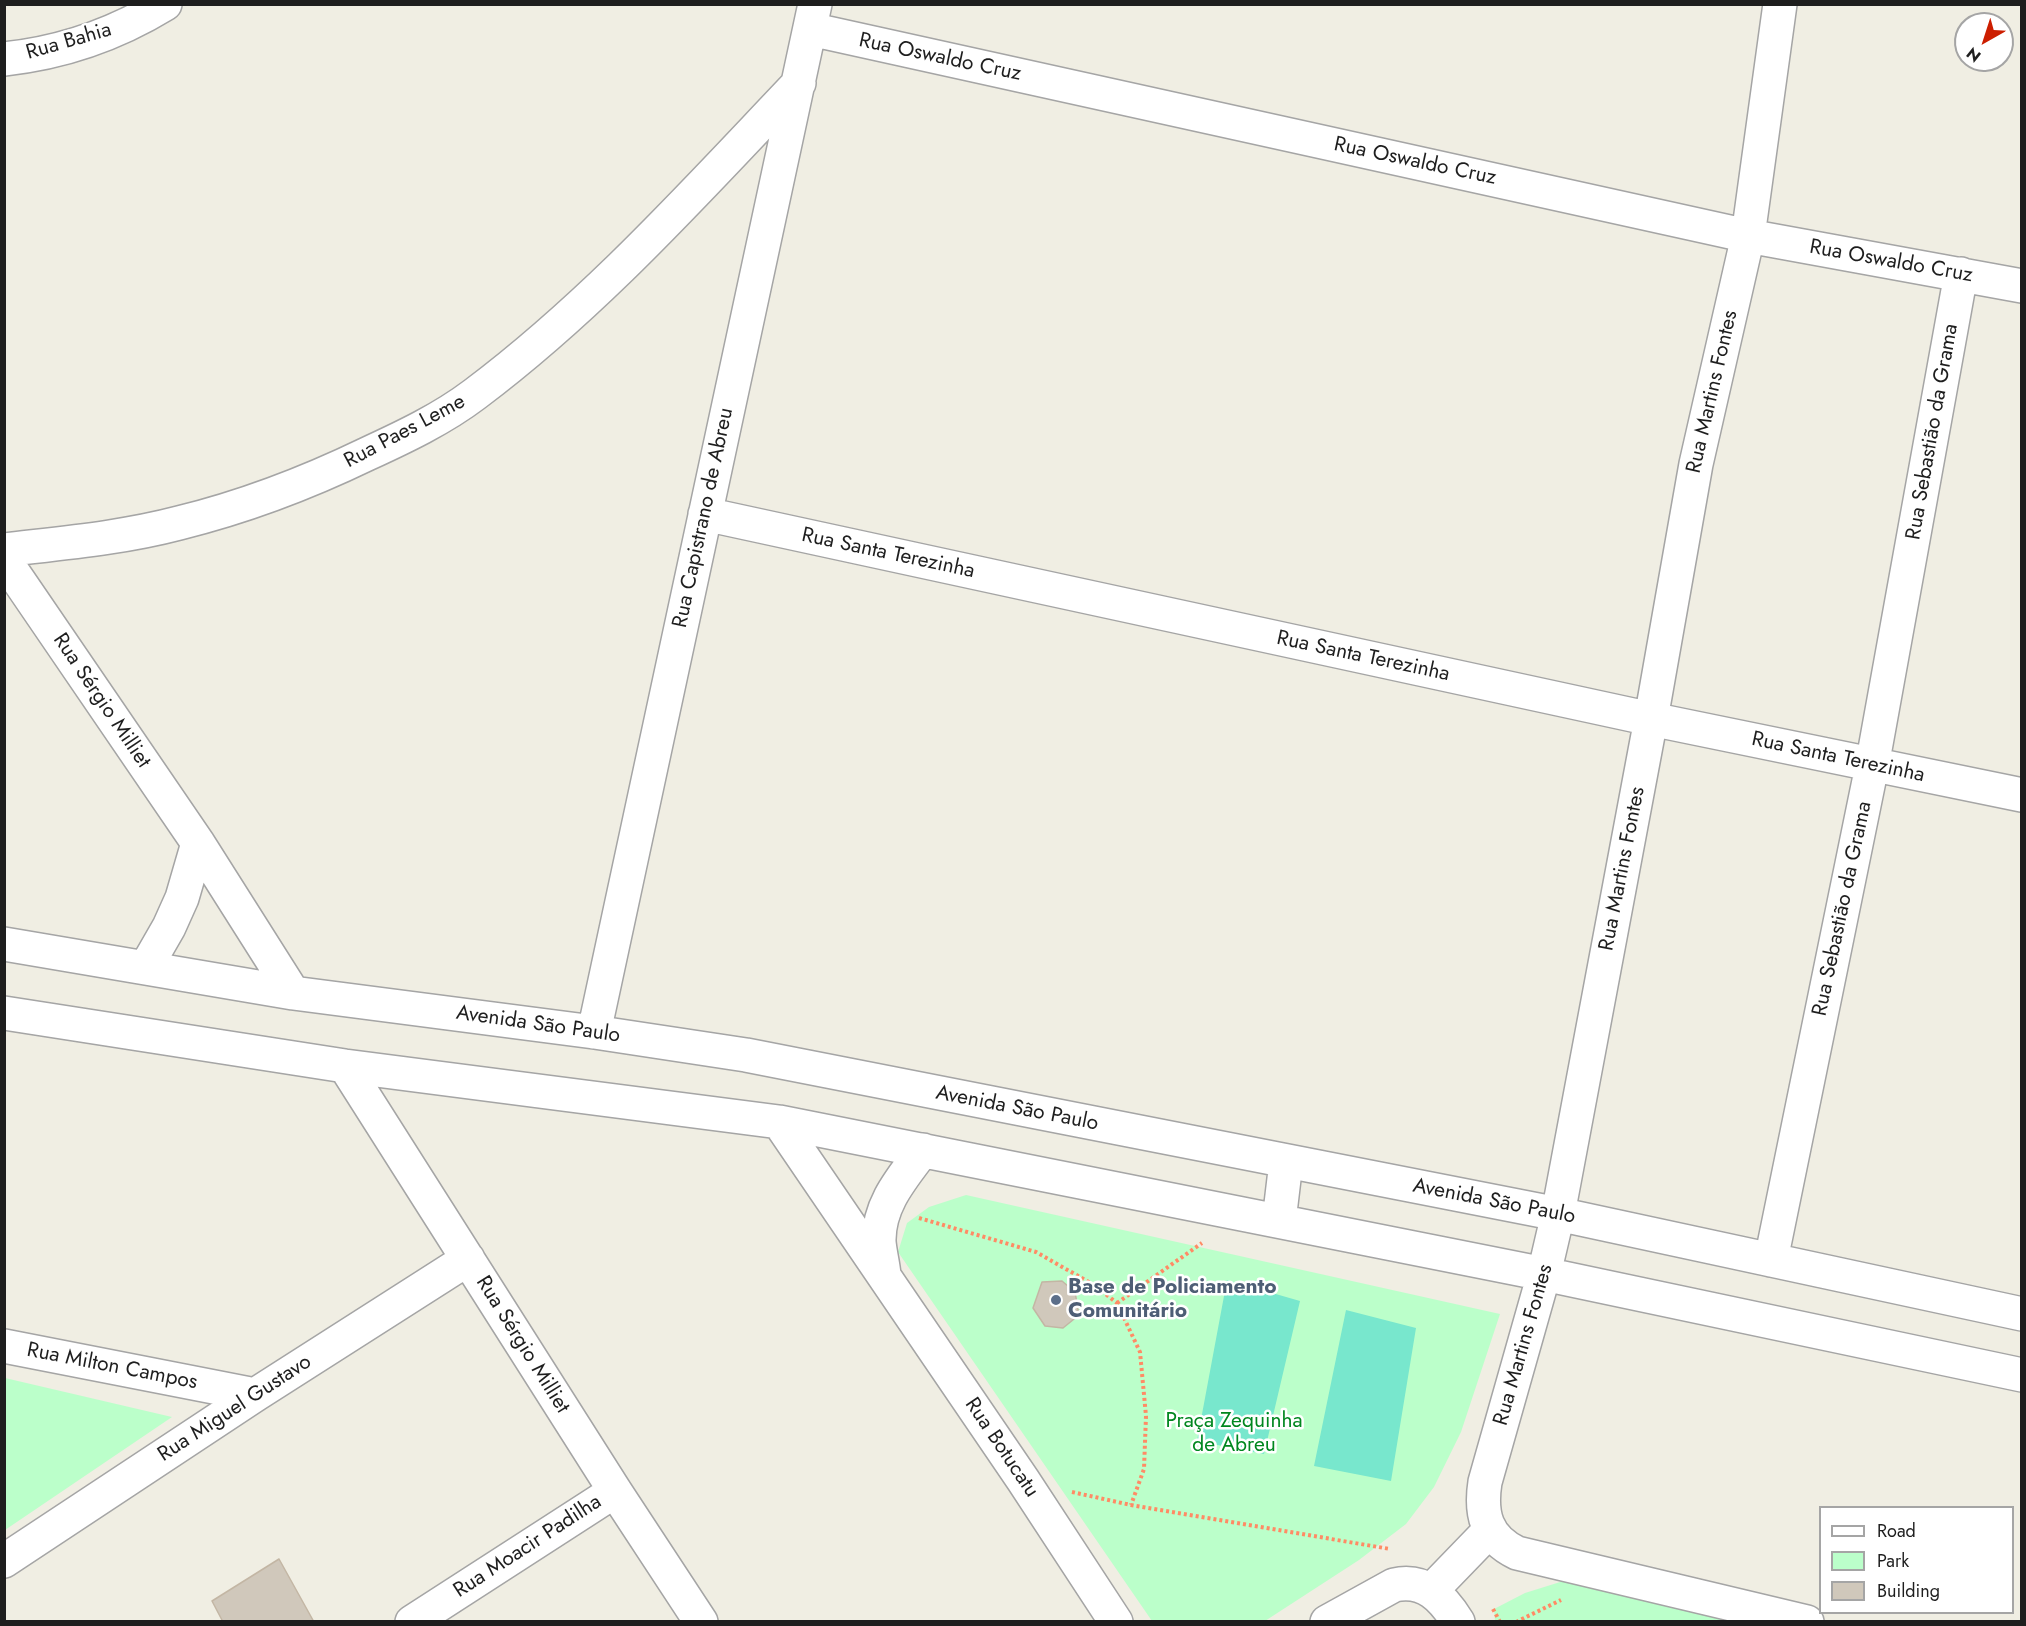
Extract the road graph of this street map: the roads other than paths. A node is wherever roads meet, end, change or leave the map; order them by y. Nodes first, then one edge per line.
1 (165, 4) edge
2 (1780, 4) edge
3 (813, 17) edge
4 (4, 58) edge
5 (799, 83) junction
6 (1748, 236) junction
7 (1961, 274) junction
8 (2022, 286) edge
9 (705, 514) junction
10 (4, 550) edge
11 (4, 559) edge
12 (1651, 719) junction
13 (1872, 766) junction
14 (2022, 795) edge
15 (198, 843) junction
16 (4, 944) edge
17 (146, 967) junction
18 (293, 993) junction
19 (4, 1013) edge
20 (594, 1032) junction
21 (345, 1066) junction
22 (779, 1122) junction
23 (923, 1150) junction
24 (1286, 1162) junction
25 (1558, 1214) junction
26 (1280, 1221) junction
27 (468, 1259) junction
28 (1771, 1260) junction
29 (1544, 1274) junction
30 (884, 1276) junction
31 (2022, 1314) edge
32 (4, 1346) edge
33 (2022, 1375) edge
34 (255, 1395) junction
35 (615, 1491) junction
36 (1490, 1530) junction
37 (4, 1561) edge
38 (1431, 1591) junction
39 (412, 1622) edge
40 (701, 1622) edge
41 (1116, 1622) edge
42 (1327, 1622) edge
43 (1458, 1622) edge
44 (1807, 1622) edge

1 - 4 street, Rua Bahia
2 - 6 street, Rua Martins Fontes
3 - 5 street, Rua Capistrano de Abreu
3 - 6 street, Rua Oswaldo Cruz
5 - 9 street, Rua Capistrano de Abreu
5 - 10 street, Rua Paes Leme
6 - 7 street, Rua Oswaldo Cruz
6 - 12 street, Rua Martins Fontes
7 - 8 street, Rua Oswaldo Cruz
7 - 13 street, Rua Sebastião da Grama
9 - 12 street, Rua Santa Terezinha
9 - 20 street, Rua Capistrano de Abreu
11 - 15 street, Rua Sérgio Milliet
12 - 13 street, Rua Santa Terezinha
12 - 25 street, Rua Martins Fontes
13 - 14 street, Rua Santa Terezinha
13 - 28 street, Rua Sebastião da Grama
15 - 17 street
15 - 18 street, Rua Sérgio Milliet
16 - 17 street, Avenida São Paulo
17 - 18 street, Avenida São Paulo
18 - 20 street, Avenida São Paulo
19 - 21 street
20 - 24 street, Avenida São Paulo
21 - 22 street
21 - 27 street, Rua Sérgio Milliet
22 - 23 street
22 - 30 street, Rua Botucatu
23 - 26 street
23 - 30 street, Rua Botucatu
24 - 25 street, Avenida São Paulo
24 - 26 street
25 - 28 street, Avenida São Paulo
25 - 29 street, Rua Martins Fontes
26 - 29 street
27 - 34 street, Rua Miguel Gustavo
27 - 35 street, Rua Sérgio Milliet
28 - 31 street, Avenida São Paulo
29 - 33 street
29 - 36 street, Rua Martins Fontes
30 - 41 street, Rua Botucatu
32 - 34 street, Rua Milton Campos
34 - 37 street, Rua Miguel Gustavo
35 - 39 street, Rua Moacir Padilha
35 - 40 street, Rua Sérgio Milliet
36 - 38 street
36 - 44 street
38 - 42 street
38 - 43 street

